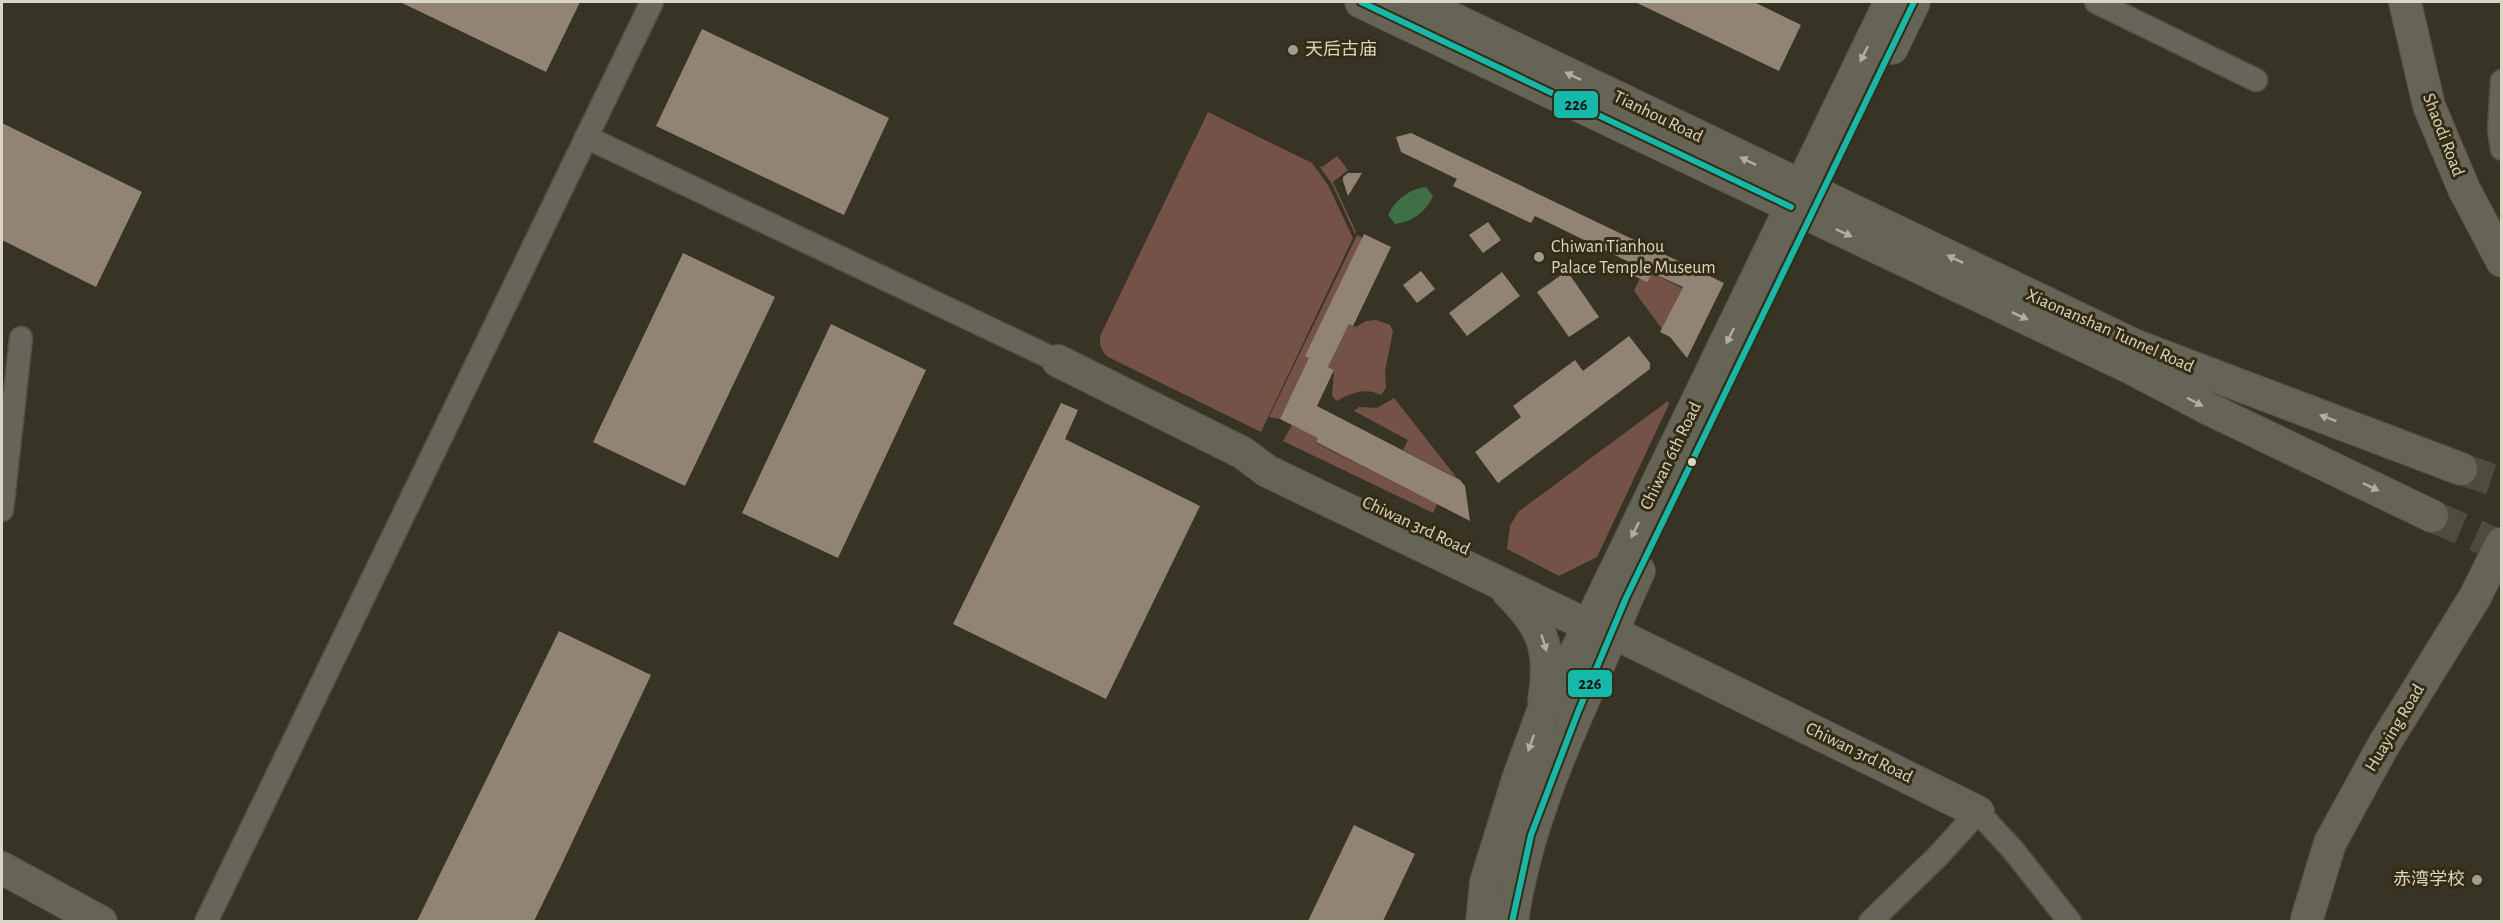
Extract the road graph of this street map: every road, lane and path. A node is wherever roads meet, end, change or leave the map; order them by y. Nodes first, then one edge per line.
1 (652, 2) edge
2 (1361, 2) edge
3 (1418, 2) edge
4 (1890, 2) edge
5 (1914, 2) edge
6 (2096, 2) edge
7 (2405, 2) edge
8 (2256, 80) dead end
9 (2502, 81) edge
10 (586, 137) junction
11 (2502, 149) edge
12 (1806, 201) junction
13 (2502, 261) edge
14 (21, 338) dead end
15 (1058, 361) joint
16 (1243, 453) junction
17 (2461, 469) tunnel mouth
18 (2, 510) edge
19 (2432, 516) tunnel mouth
20 (2502, 543) edge
21 (1497, 581) junction
22 (1599, 623) junction
23 (1542, 714) junction
24 (1978, 812) junction
25 (2, 868) edge
26 (101, 921) edge
27 (206, 921) edge
28 (1482, 921) edge
29 (1512, 921) edge
30 (1870, 921) edge
31 (2070, 921) edge
32 (2306, 921) edge

1 - 10 street
2 - 12 street, Tianhou Road
12 -> 3 street, Tianhou Road
4 -> 12 street, Chiwan 6th Road
5 - 12 street, Chiwan 6th Road
6 - 8 street
7 - 13 street, Shaodi Road
9 - 11 street
10 - 15 street
10 - 27 street
17 -> 12 street, Xiaonanshan Tunnel Road
12 -> 19 street, Xiaonanshan Tunnel Road
12 - 22 street, Chiwan 6th Road
14 - 18 street
15 - 16 street, Chiwan 3rd Road
16 - 21 street, Chiwan 3rd Road
16 - 22 street, Chiwan 3rd Road
20 - 32 street, Huaying Road, bridge
21 - 22 street, Chiwan 3rd Road
21 -> 23 street
22 - 23 street, Chiwan 6th Road
22 - 24 street, Chiwan 3rd Road
22 - 29 street, Chiwan 6th Road
23 -> 28 street, Chiwan 6th Road
24 - 30 street
24 - 31 street, Chiwan 3rd Road
25 - 26 street

